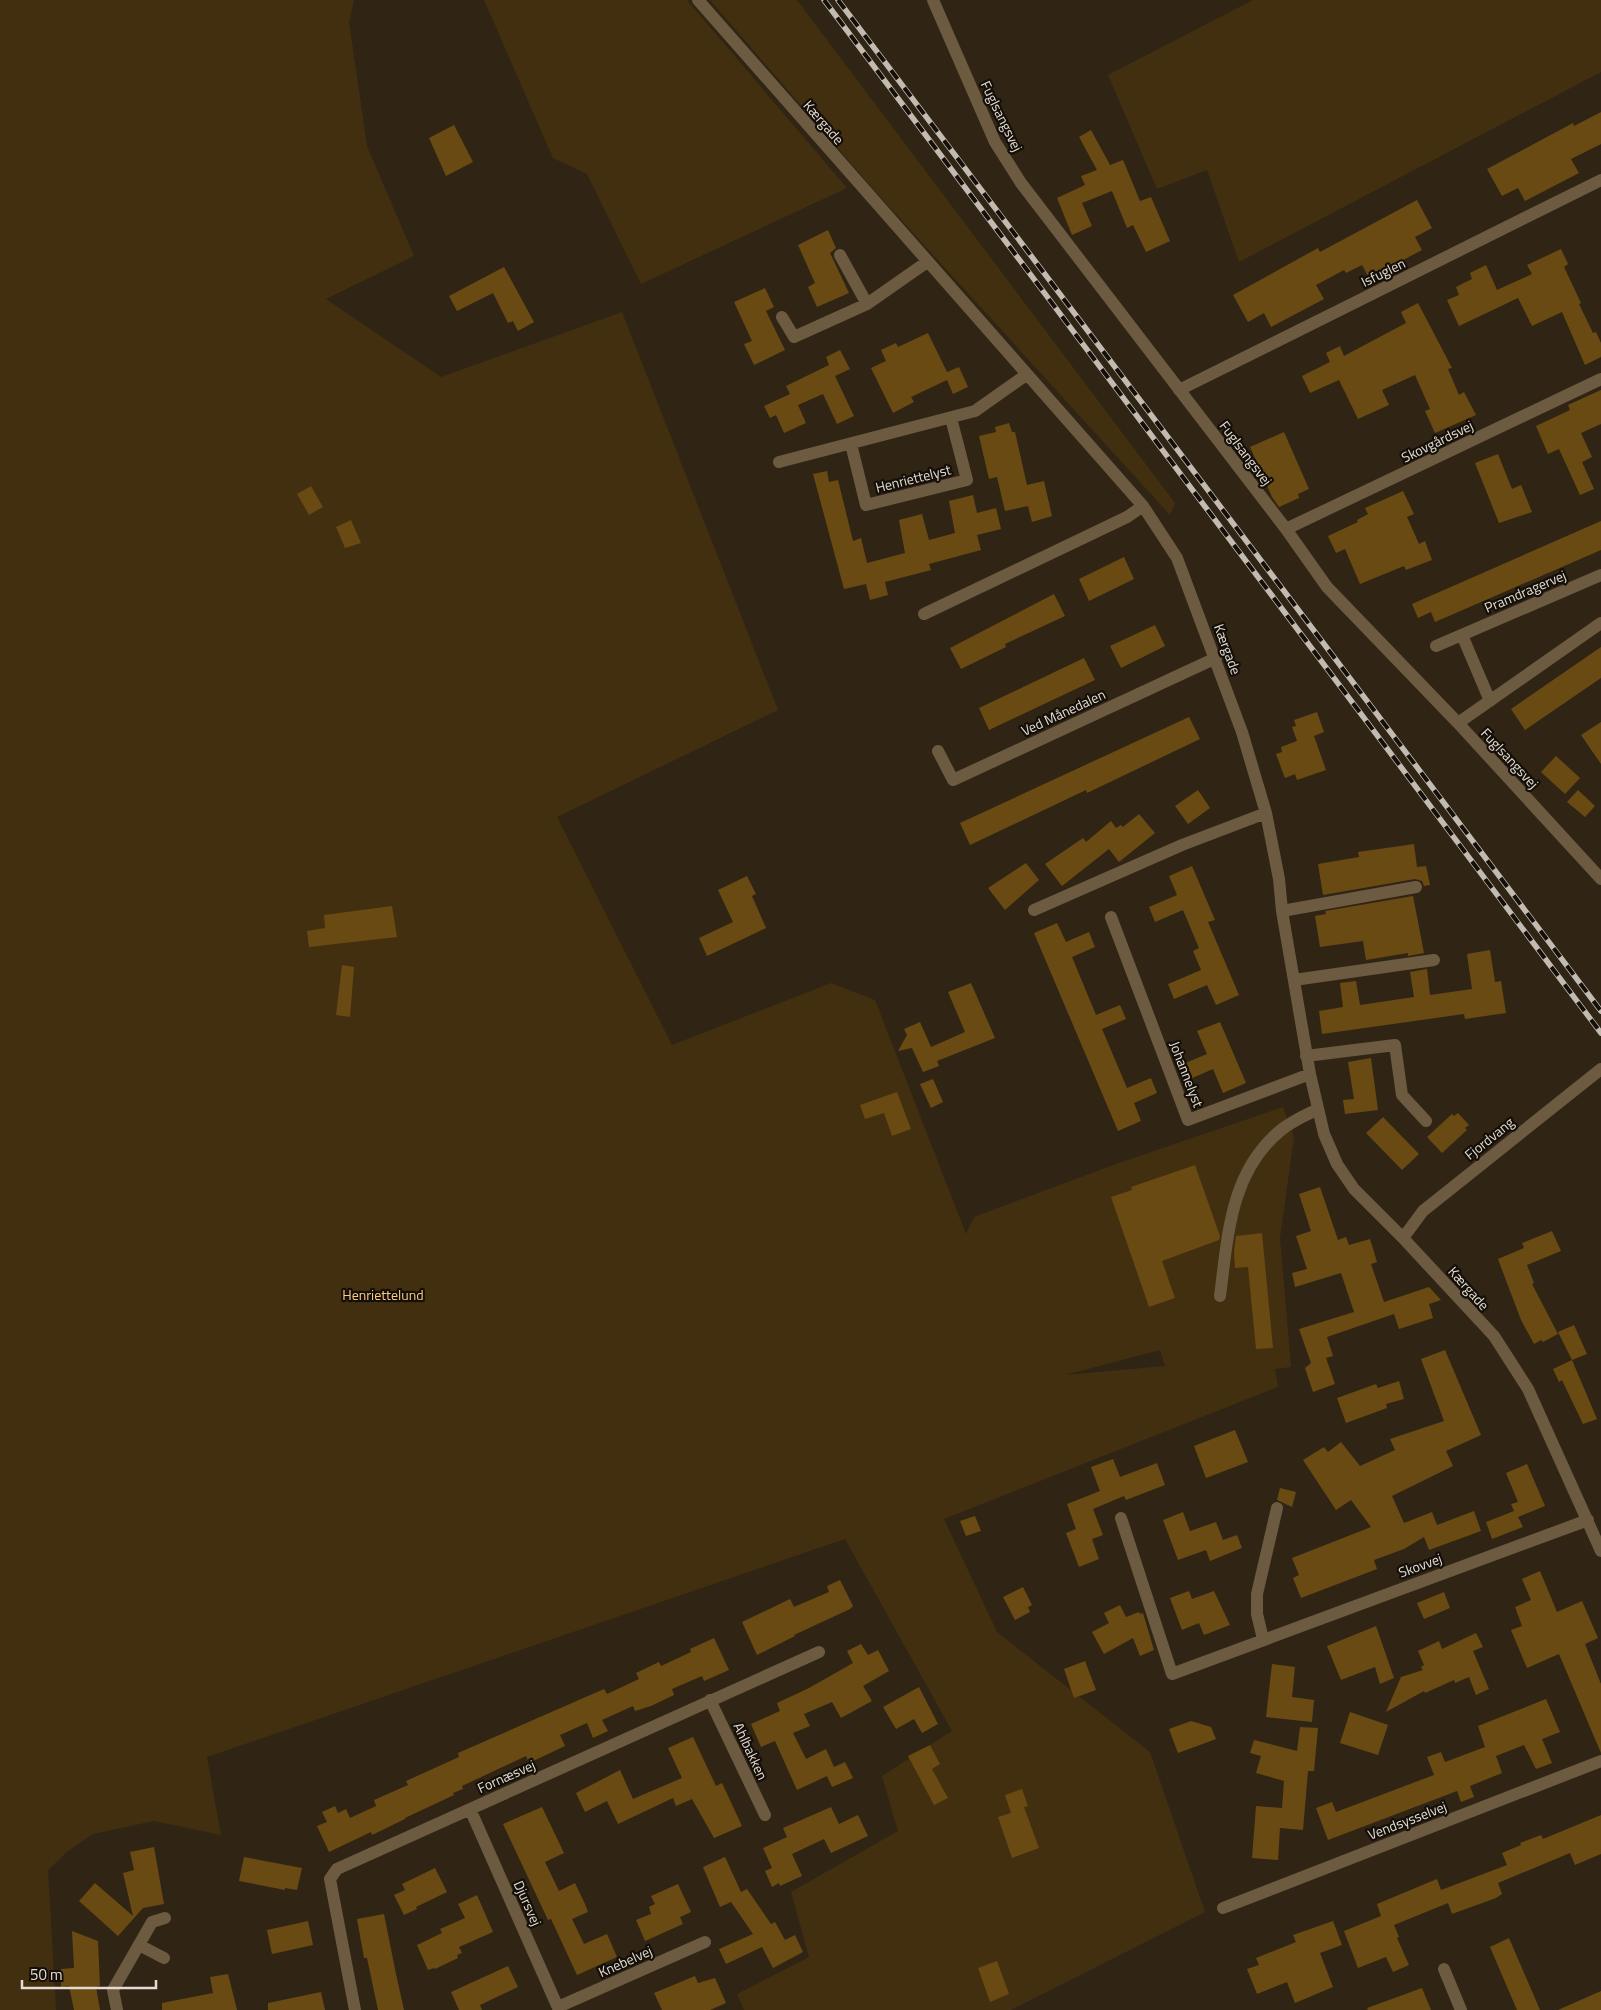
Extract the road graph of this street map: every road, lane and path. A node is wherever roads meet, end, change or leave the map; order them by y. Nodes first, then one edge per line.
1 (698, 0) edge
2 (933, 0) edge
3 (1601, 180) edge
4 (840, 255) dead end
5 (927, 262) junction
6 (867, 304) junction
7 (782, 317) dead end
8 (1026, 375) junction
9 (1601, 379) edge
10 (1179, 390) junction
11 (951, 418) junction
12 (851, 444) junction
13 (779, 462) dead end
14 (1143, 506) junction
15 (1286, 530) junction
16 (1601, 575) edge
17 (924, 614) dead end
18 (1601, 623) edge
19 (1462, 635) junction
20 (1436, 646) dead end
21 (1216, 658) junction
22 (1490, 701) junction
23 (1458, 723) junction
24 (938, 751) dead end
25 (1266, 813) junction
26 (1601, 879) edge
27 (1416, 887) dead end
28 (1034, 910) dead end
29 (1282, 911) junction
30 (1111, 917) dead end
31 (1434, 960) dead end
32 (1294, 980) junction
33 (1306, 1056) junction
34 (1601, 1069) edge
35 (1310, 1074) junction
36 (1318, 1109) junction
37 (1426, 1121) dead end
38 (1403, 1238) junction
39 (1220, 1296) dead end
40 (1277, 1508) dead end
41 (1122, 1518) dead end
42 (1588, 1520) junction
43 (1601, 1552) edge
44 (1263, 1639) junction
45 (819, 1652) dead end
46 (710, 1700) junction
47 (1601, 1761) edge
48 (470, 1809) junction
49 (765, 1815) dead end
50 (1223, 1908) dead end
51 (165, 1918) dead end
52 (705, 1942) dead end
53 (139, 1944) junction
54 (164, 1958) dead end
55 (1444, 1969) dead end
56 (558, 2009) edge
57 (117, 2010) edge
58 (356, 2010) edge
59 (1460, 2010) edge

1 - 5 street, Kærgade
2 - 10 street, Fuglsangsvej
3 - 10 street, Isfuglen
4 - 6 street
5 - 6 street
5 - 8 street, Kærgade
6 - 7 street
8 - 11 street
8 - 14 street, Kærgade
9 - 15 street, Skovgårdsvej
10 - 15 street, Fuglsangsvej
11 - 12 street
11 - 12 street, Henriettelyst
12 - 13 street
14 - 17 street
14 - 21 street, Kærgade
15 - 23 street, Fuglsangsvej
16 - 19 street, Pramdragervej
18 - 22 street
19 - 20 street, Pramdragervej
19 - 22 street
21 - 24 street, Ved Månedalen
21 - 25 street, Kærgade
22 - 23 street
23 - 26 street, Fuglsangsvej
25 - 28 street
25 - 29 street, Kærgade
27 - 29 street
29 - 32 street, Kærgade
30 - 35 street, Johannelyst
31 - 32 street
32 - 33 street, Kærgade
33 - 35 street, Kærgade
33 - 37 street
34 - 38 street, Fjordvang
35 - 36 street, Kærgade
36 - 38 street, Kærgade
36 - 39 street
38 - 42 street, Kærgade
40 - 44 street
41 - 44 street, Skovvej
42 - 43 street, Kærgade
42 - 44 street, Skovvej
45 - 46 street, Fornæsvej
46 - 48 street, Fornæsvej
46 - 49 street, Ahlbakken
47 - 50 street, Vendsysselvej
48 - 56 street, Djursvej
48 - 58 street, Fornæsvej
51 - 53 street
52 - 56 street, Knebelvej
53 - 54 street
53 - 57 street
55 - 59 street

